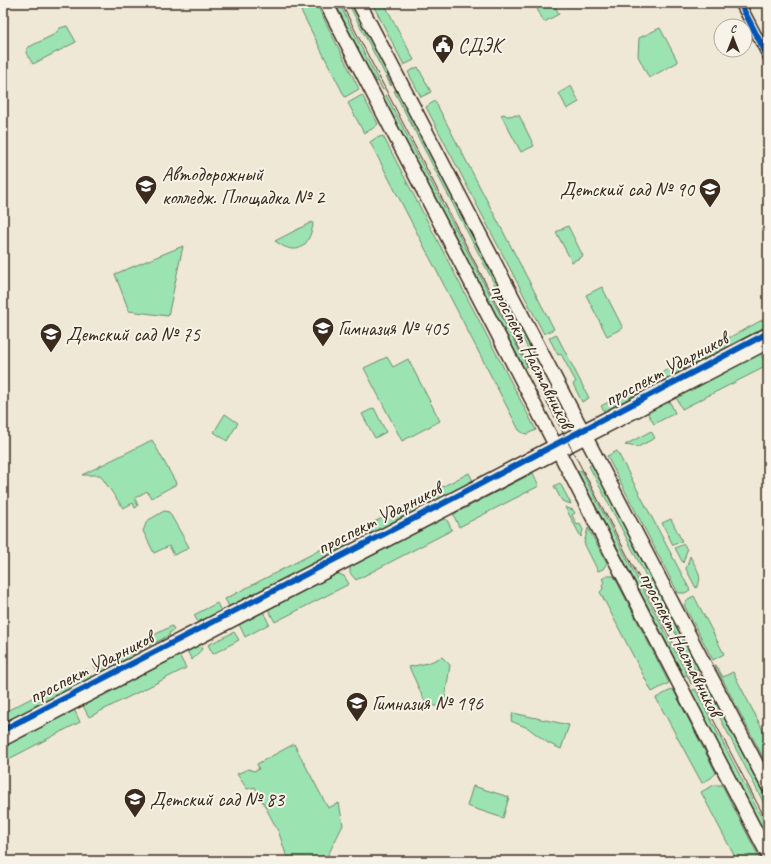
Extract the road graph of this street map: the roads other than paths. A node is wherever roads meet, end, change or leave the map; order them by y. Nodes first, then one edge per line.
1 (326, 3) edge
2 (360, 3) edge
3 (740, 3) edge
4 (768, 57) edge
5 (768, 333) edge
6 (768, 343) edge
7 (584, 434) junction
8 (557, 448) junction
9 (3, 730) edge
10 (3, 740) edge
11 (768, 786) edge
12 (768, 855) edge

1 - 8 main road, проспект Наставников
2 - 7 main road, проспект Наставников
3 - 4 street
5 - 7 street, проспект Ударников
6 - 7 street, проспект Ударников
7 - 8 street, проспект Ударников
7 - 11 main road, проспект Наставников
8 - 9 street, проспект Ударников
8 - 10 street, проспект Ударников
8 - 12 main road, проспект Наставников

